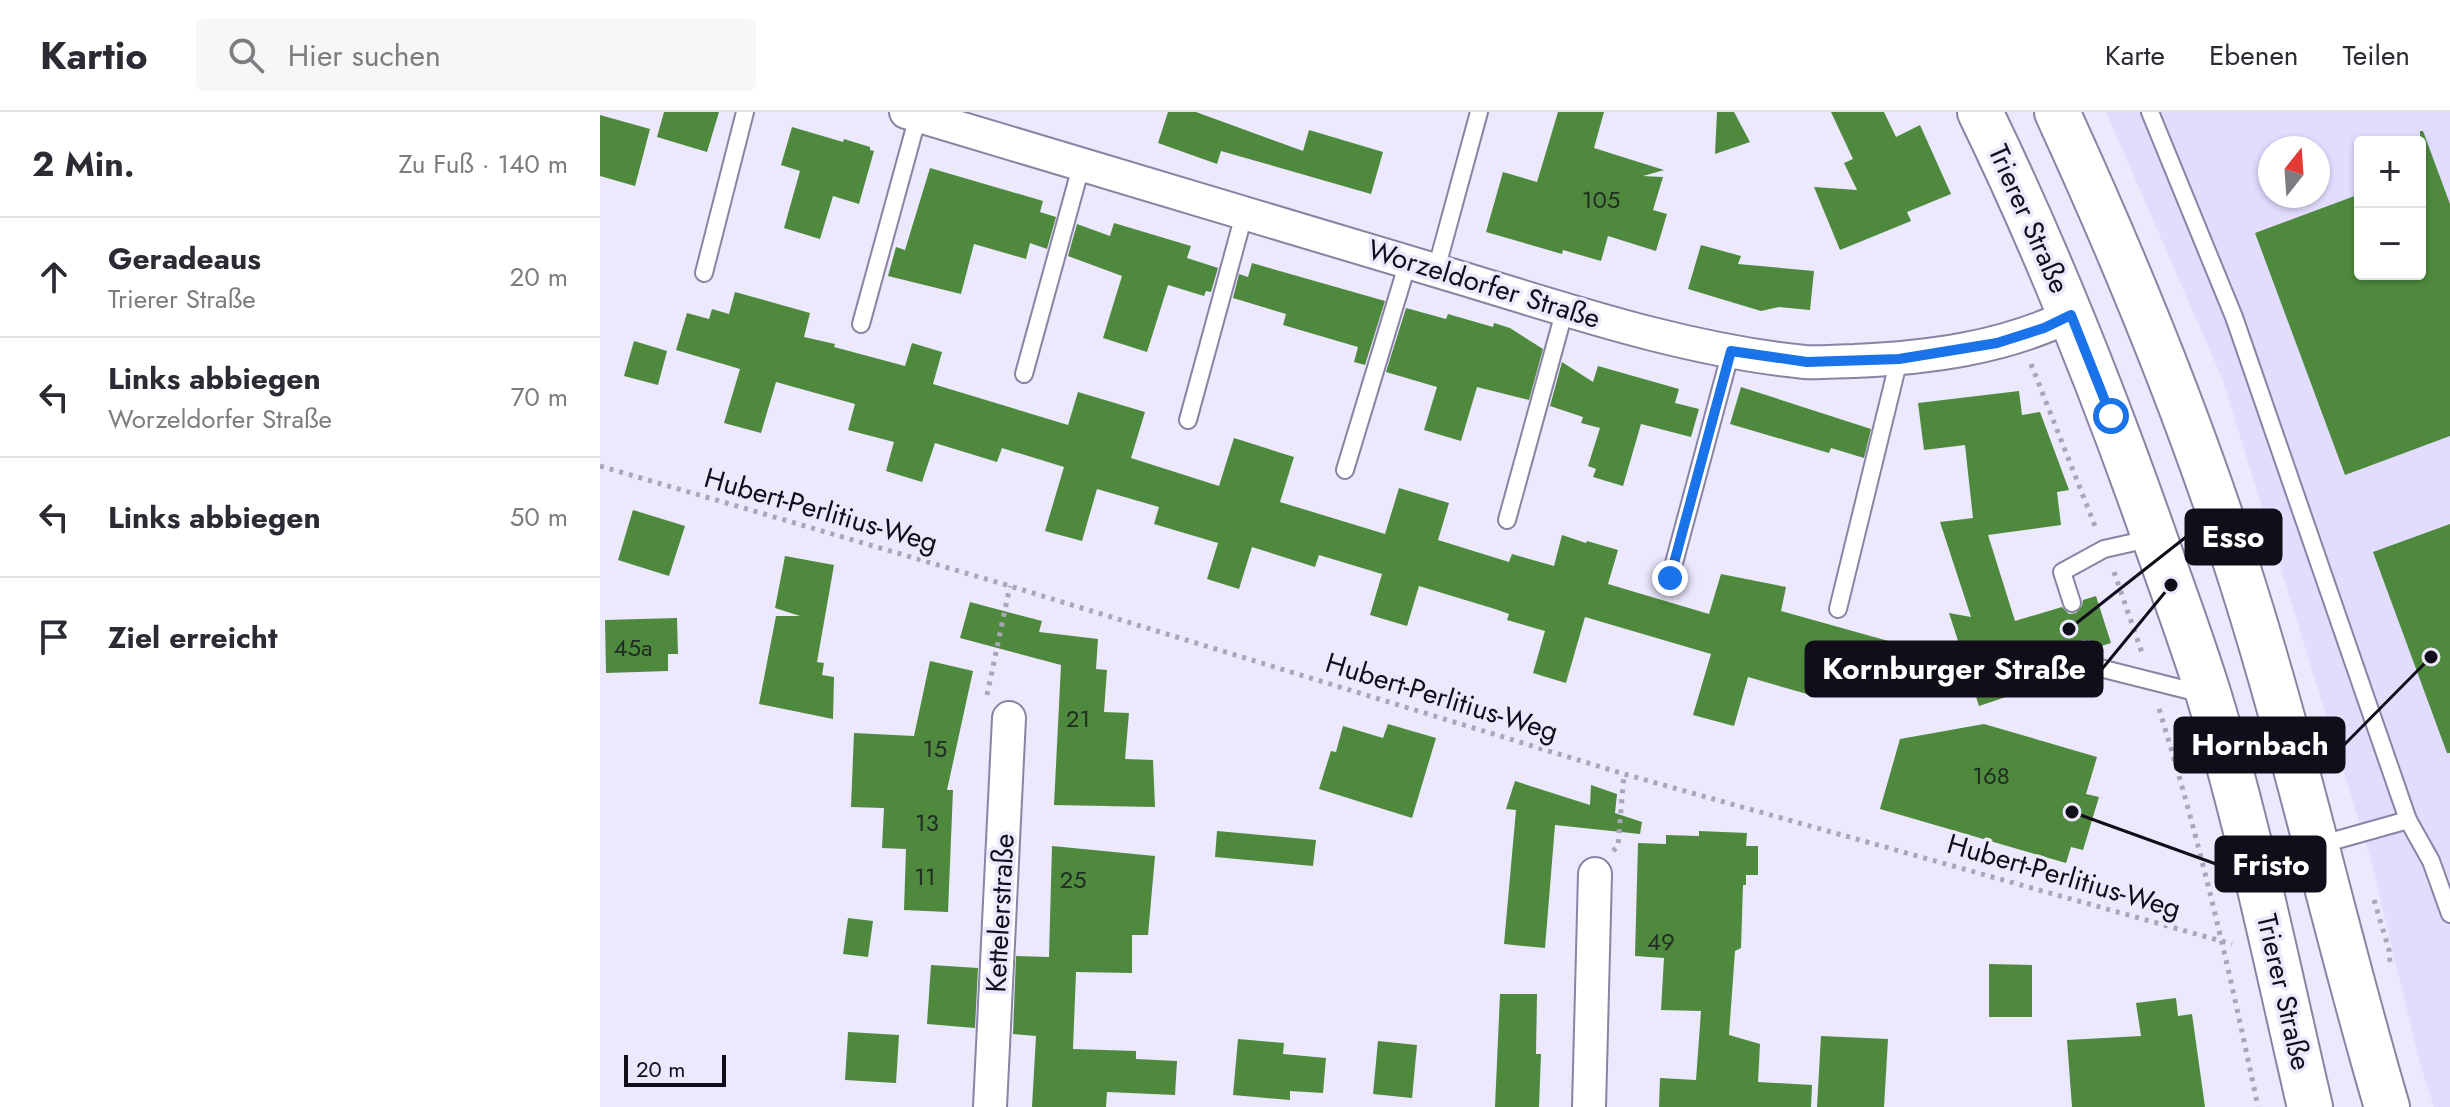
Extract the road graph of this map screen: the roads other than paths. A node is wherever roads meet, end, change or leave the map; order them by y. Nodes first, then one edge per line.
1 (745, 112) edge
2 (1479, 112) edge
3 (1980, 112) edge
4 (2057, 112) edge
5 (2150, 112) edge
6 (912, 114) edge
7 (1013, 126) edge
8 (1082, 163) junction
9 (1245, 211) junction
10 (1422, 266) junction
11 (704, 273) dead end
12 (1565, 309) junction
13 (2071, 315) junction
14 (861, 324) dead end
15 (1731, 351) junction
16 (1899, 359) junction
17 (1024, 374) dead end
18 (1188, 420) dead end
19 (1345, 470) dead end
20 (1507, 520) dead end
21 (2155, 537) junction
22 (1670, 578) dead end
23 (2072, 603) dead end
24 (1838, 609) dead end
25 (2087, 650) dead end
26 (2209, 695) junction
27 (1009, 718) road end
28 (2408, 820) junction
29 (2318, 845) junction
30 (1595, 874) road end
31 (2450, 914) edge
32 (2274, 948) junction
33 (2348, 966) junction
34 (990, 1107) edge
35 (1589, 1107) edge
36 (2310, 1107) edge
37 (2387, 1107) edge

1 - 11 lane
2 - 10 lane
3 - 13 main road, Trierer Straße
4 - 29 main road
5 - 28 lane
6 - 7 street, Worzeldorfer Straße
6 - 14 lane
7 - 8 street, Worzeldorfer Straße
8 - 9 street, Worzeldorfer Straße
8 - 17 lane
9 - 10 street, Worzeldorfer Straße
9 - 18 lane
10 - 12 street, Worzeldorfer Straße
10 - 19 lane
12 - 15 street, Worzeldorfer Straße
12 - 20 lane
13 - 16 street, Worzeldorfer Straße
13 - 21 main road, Trierer Straße
15 - 16 street, Worzeldorfer Straße
15 - 22 lane
16 - 24 lane
21 - 23 lane
21 - 26 main road, Trierer Straße
25 - 26 lane
26 - 32 main road, Trierer Straße
27 - 34 street, Kettelerstraße
28 - 29 lane
28 - 31 lane
29 - 33 main road
30 - 35 street
32 - 33 main road
32 - 36 main road, Trierer Straße
33 - 37 main road

